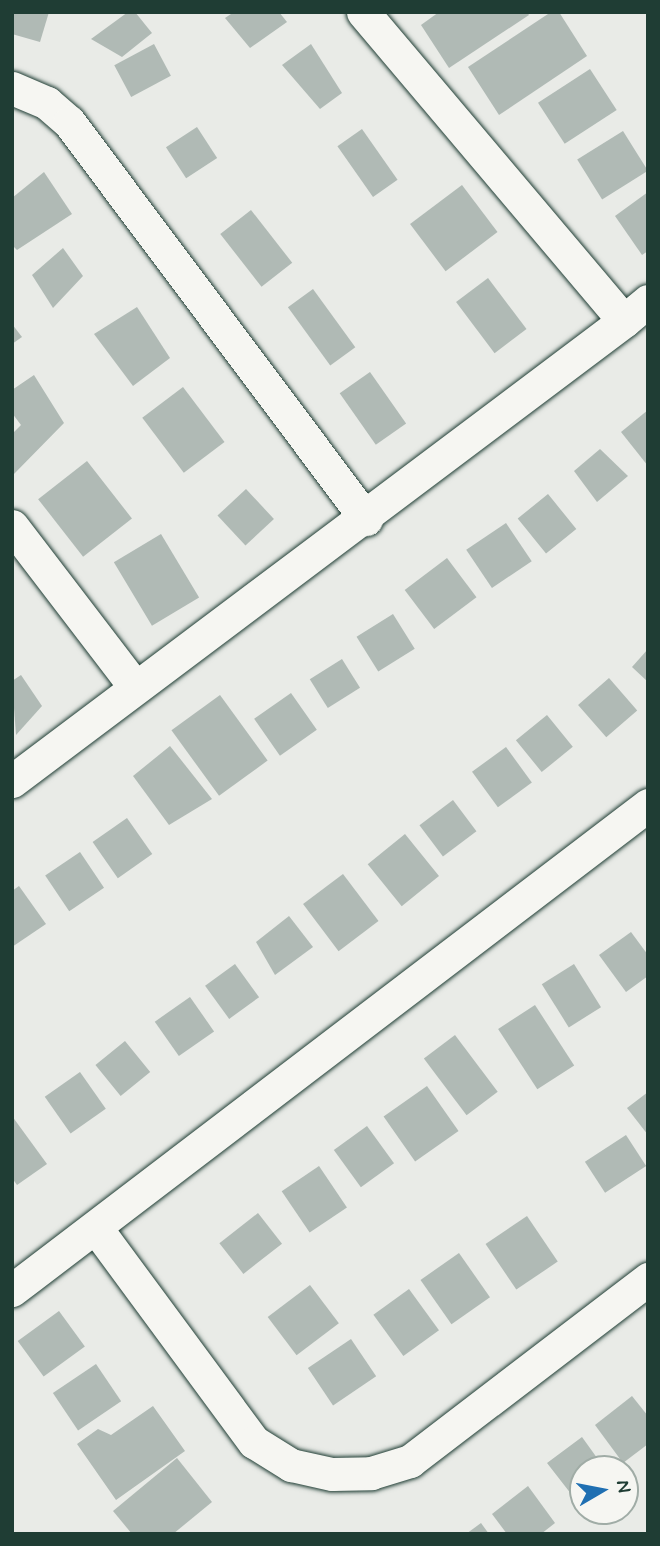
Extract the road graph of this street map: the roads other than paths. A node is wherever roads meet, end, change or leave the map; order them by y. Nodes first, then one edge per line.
1 (363, 12) edge
2 (12, 88) edge
3 (636, 311) edge
4 (366, 519) junction
5 (12, 526) edge
6 (135, 687) junction
7 (12, 781) edge
8 (648, 805) edge
9 (96, 1228) junction
10 (648, 1279) edge
11 (12, 1290) edge

1 - 3 street
2 - 4 street
3 - 4 street
4 - 6 street
5 - 6 street
6 - 7 street
8 - 9 street
9 - 10 street
9 - 11 street

